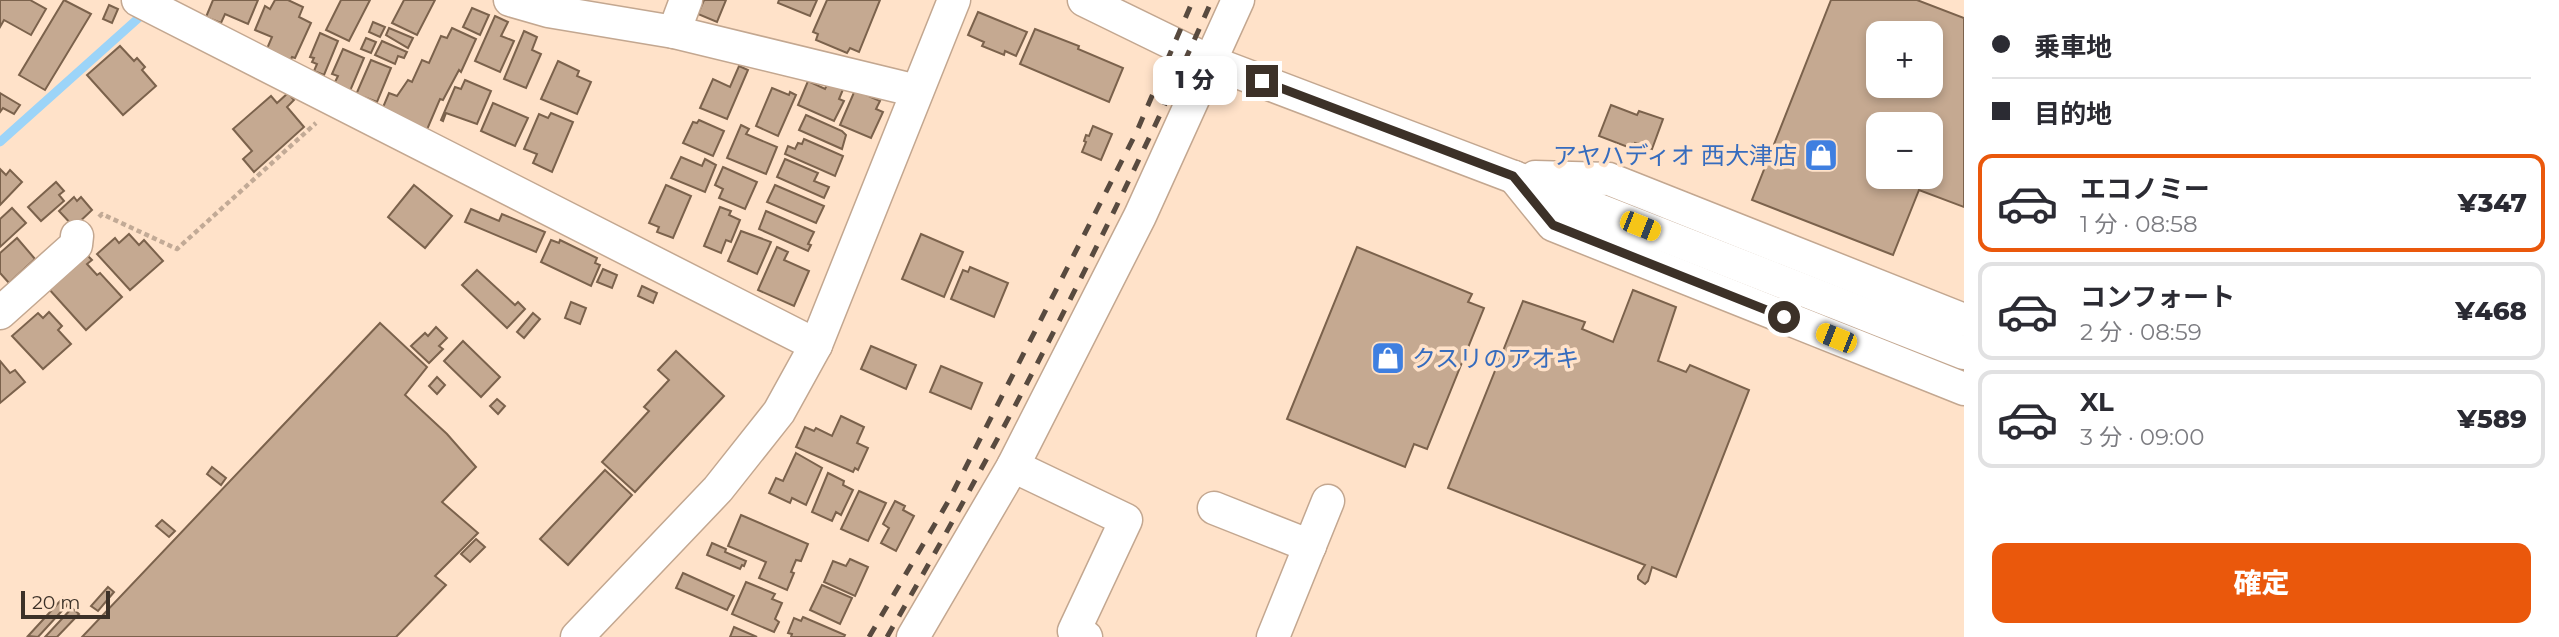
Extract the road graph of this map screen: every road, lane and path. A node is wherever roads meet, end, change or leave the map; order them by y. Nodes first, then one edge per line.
1 (138, 0) edge
2 (510, 0) edge
3 (686, 0) edge
4 (954, 0) edge
5 (1084, 0) edge
6 (1238, 0) edge
7 (550, 5) edge
8 (603, 10) edge
9 (674, 32) junction
10 (1211, 62) junction
11 (917, 91) junction
12 (339, 102) junction
13 (1513, 176) junction
14 (77, 236) joint
15 (0, 313) edge
16 (1964, 320) edge
17 (816, 345) junction
18 (1964, 353) edge
19 (1964, 389) edge
20 (1013, 466) junction
21 (1328, 501) dead end
22 (1214, 508) dead end
23 (1310, 546) junction
24 (577, 637) edge
25 (914, 637) edge
26 (1086, 637) edge
27 (1273, 637) edge

1 - 12 street
2 - 7 street
3 - 9 street
4 - 11 street
5 - 10 street
6 - 10 street
7 - 8 street
8 - 9 street
9 - 11 street
10 - 13 street
10 - 20 street
11 - 17 street
12 - 14 path
12 - 17 street
13 - 16 street
13 - 18 street
13 - 19 street
14 - 15 street
17 - 24 street
20 - 25 street
20 - 26 street
21 - 23 street
22 - 23 street
23 - 27 street

